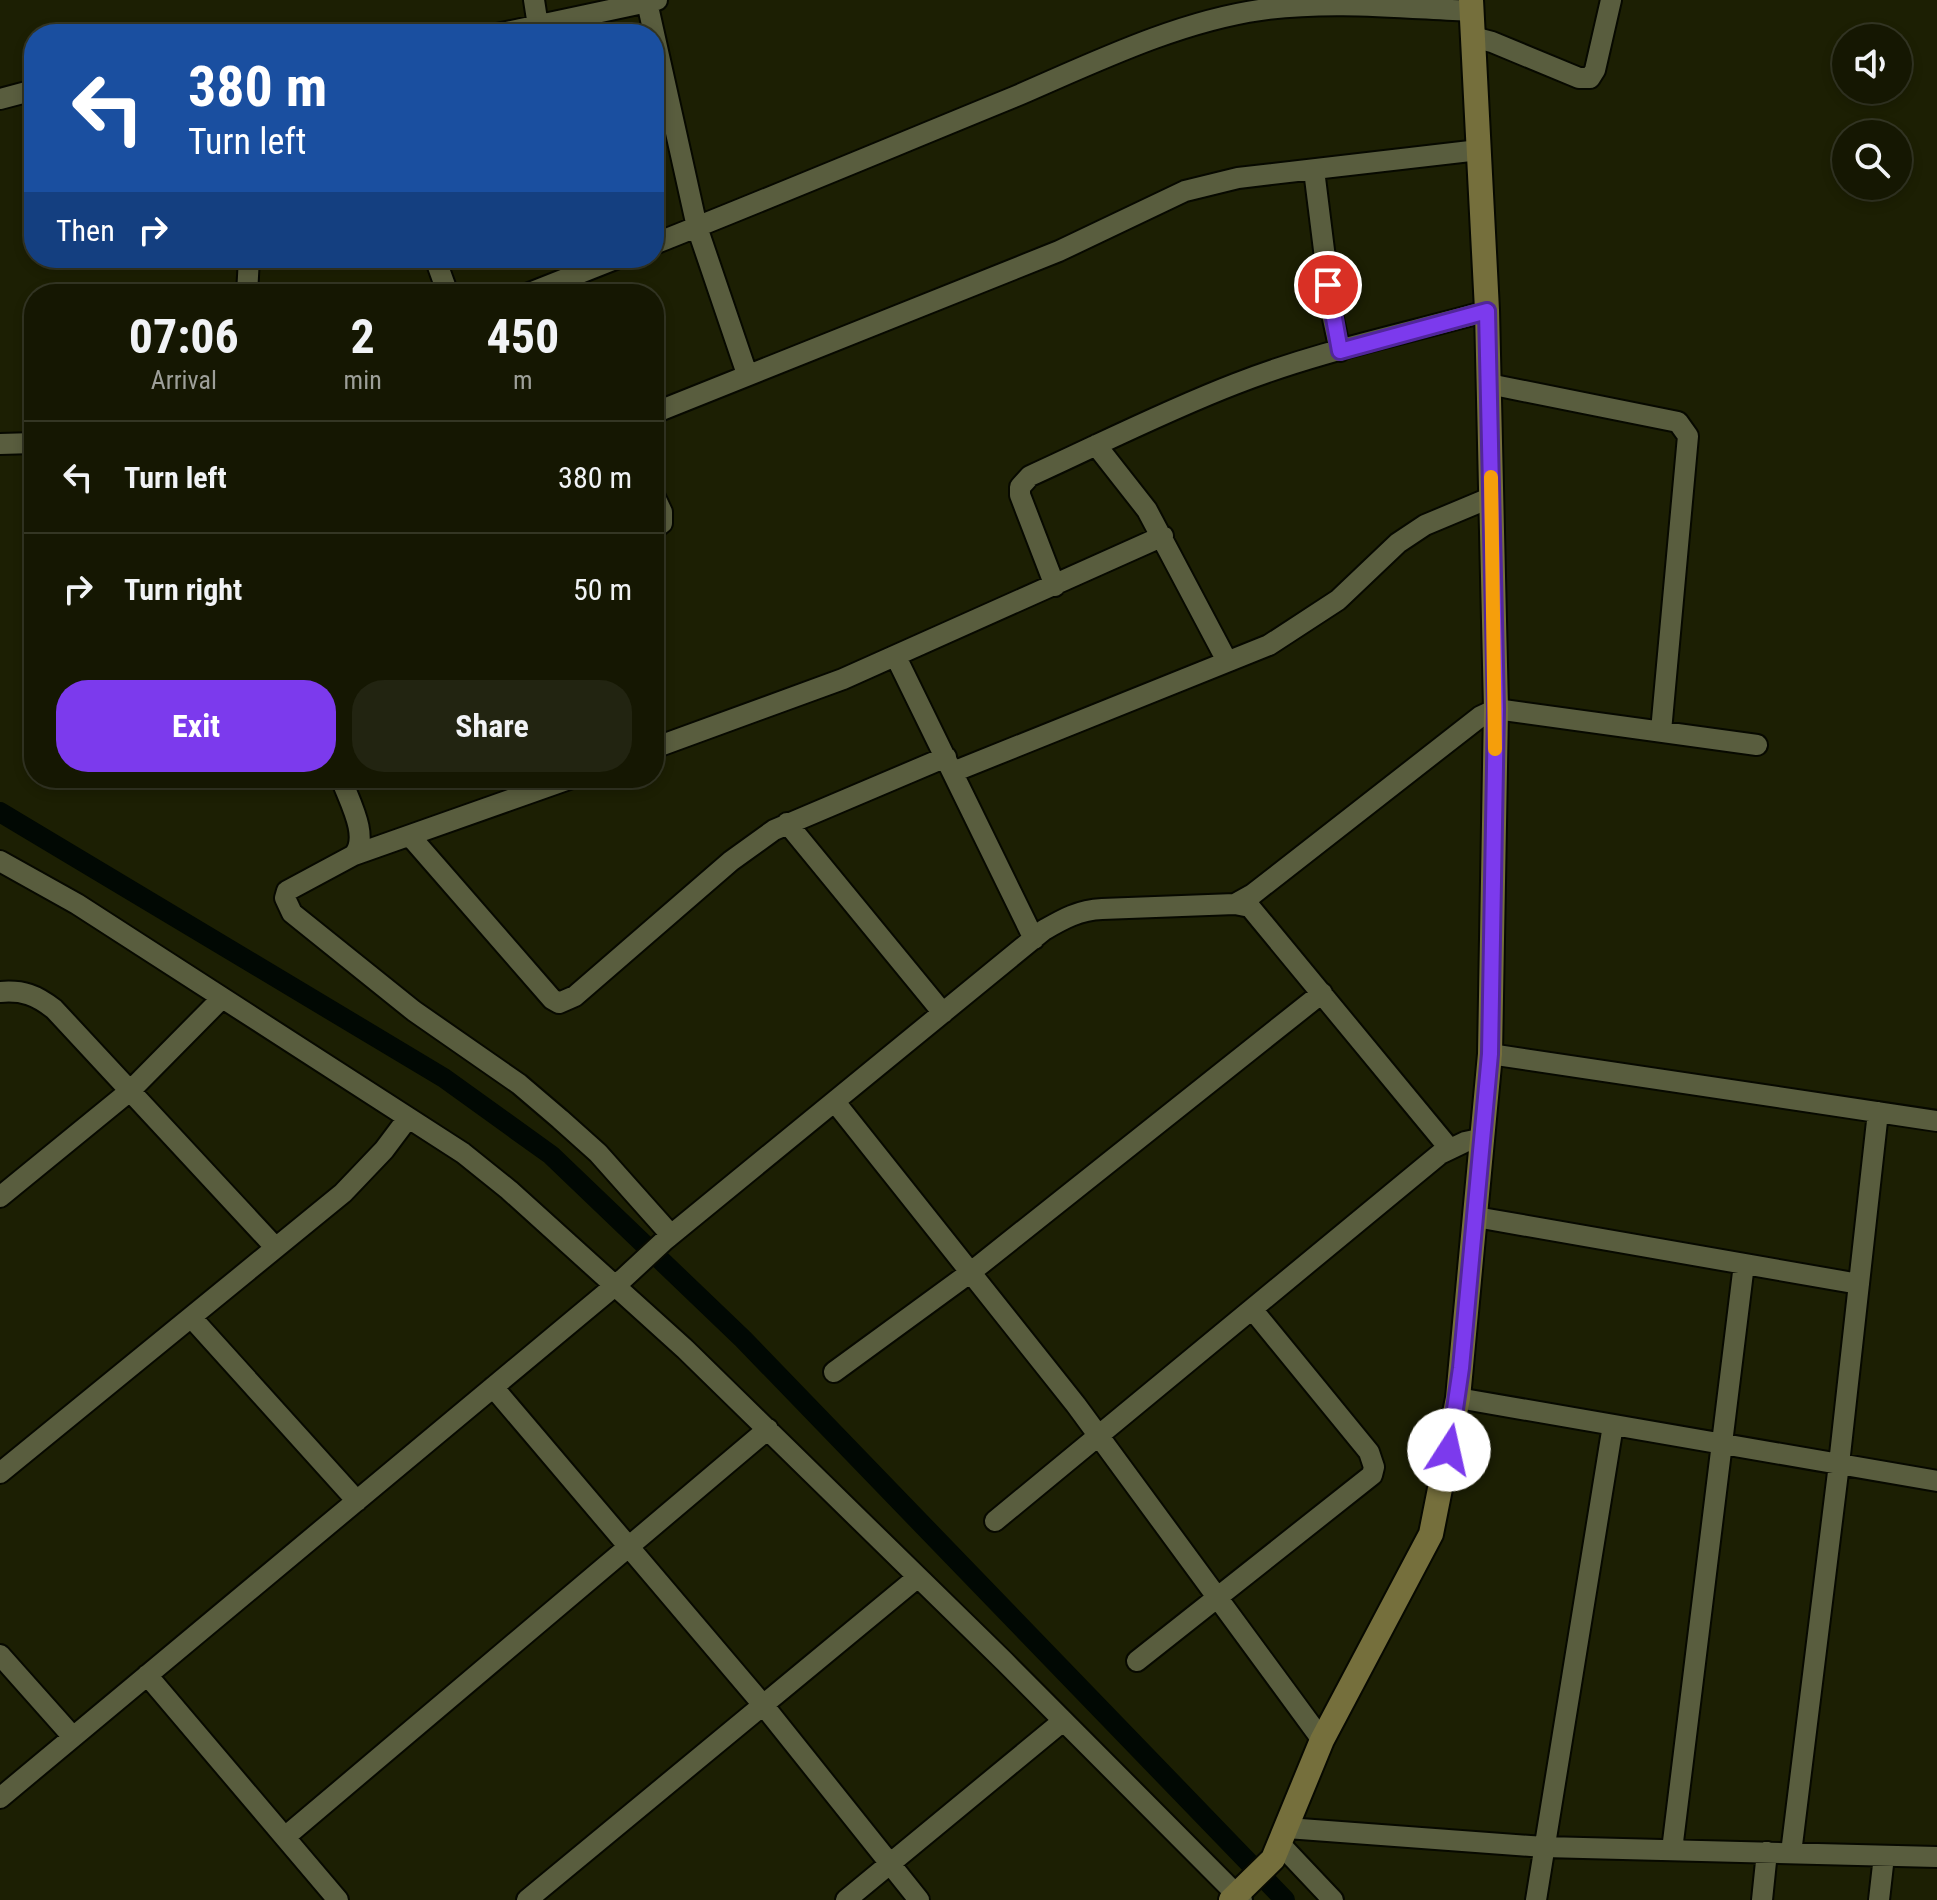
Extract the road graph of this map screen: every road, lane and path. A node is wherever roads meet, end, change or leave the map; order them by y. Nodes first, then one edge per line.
1 (534, 0) edge
2 (1611, 0) edge
3 (652, 1) edge
4 (1311, 3) edge
5 (1472, 6) edge
6 (538, 24) edge
7 (547, 24) edge
8 (657, 24) edge
9 (1473, 37) junction
10 (664, 61) edge
11 (24, 93) edge
12 (0, 99) edge
13 (1479, 150) junction
14 (1314, 170) junction
15 (697, 227) junction
16 (664, 240) edge
17 (593, 268) edge
18 (552, 284) edge
19 (1487, 311) junction
20 (1340, 351) junction
21 (747, 374) junction
22 (1489, 384) junction
23 (664, 409) edge
24 (24, 443) edge
25 (0, 444) edge
26 (1096, 445) junction
27 (1492, 497) junction
28 (1163, 536) junction
29 (1055, 586) junction
30 (896, 657) junction
31 (1227, 661) junction
32 (1496, 709) junction
33 (1661, 731) junction
34 (664, 744) edge
35 (1757, 745) dead end
36 (950, 764) junction
37 (344, 788) edge
38 (544, 788) edge
39 (787, 823) junction
40 (410, 836) junction
41 (354, 855) junction
42 (0, 861) edge
43 (1235, 904) junction
44 (1034, 939) junction
45 (0, 992) edge
46 (1322, 993) junction
47 (222, 998) junction
48 (943, 1013) junction
49 (1490, 1054) junction
50 (131, 1090) junction
51 (835, 1102) junction
52 (1878, 1112) junction
53 (408, 1118) junction
54 (1937, 1121) edge
55 (1484, 1138) junction
56 (1449, 1148) junction
57 (0, 1197) edge
58 (1476, 1217) junction
59 (668, 1238) junction
60 (275, 1247) junction
61 (1744, 1264) junction
62 (971, 1272) junction
63 (619, 1282) junction
64 (1859, 1284) junction
65 (1252, 1309) junction
66 (191, 1317) junction
67 (834, 1372) dead end
68 (493, 1387) junction
69 (1458, 1398) junction
70 (1613, 1425) junction
71 (768, 1429) junction
72 (1098, 1435) junction
73 (1723, 1444) junction
74 (1839, 1464) junction
75 (0, 1473) edge
76 (1937, 1481) edge
77 (357, 1501) junction
78 (995, 1521) dead end
79 (628, 1547) junction
80 (918, 1577) junction
81 (1216, 1596) junction
82 (0, 1655) edge
83 (1137, 1661) dead end
84 (147, 1675) junction
85 (764, 1706) junction
86 (1063, 1721) junction
87 (73, 1737) junction
88 (1322, 1740) junction
89 (0, 1798) edge
90 (285, 1837) junction
91 (1280, 1843) junction
92 (1544, 1847) junction
93 (1672, 1850) junction
94 (1767, 1852) junction
95 (1791, 1853) junction
96 (1884, 1856) junction
97 (1937, 1857) edge
98 (889, 1862) junction
99 (1239, 1894) edge
100 (338, 1900) edge
101 (527, 1900) edge
102 (846, 1900) edge
103 (919, 1900) edge
104 (1333, 1900) edge
105 (1536, 1900) edge
106 (1762, 1900) edge
107 (1879, 1900) edge

1 - 6 street
2 - 9 street
3 - 7 street
3 - 8 street
4 - 5 street
4 - 15 street
5 - 9 street
9 - 13 street
10 - 15 street
11 - 12 street
13 - 14 street
13 - 19 street
14 - 20 street
14 - 21 street
15 - 16 street
15 - 21 street
17 - 18 street
19 - 20 street
19 - 22 street
20 - 26 street
21 - 23 street
22 - 27 street
22 - 33 street
24 - 25 street
26 - 28 street
26 - 29 street
27 - 31 street
27 - 32 street
28 - 29 street
28 - 31 street
29 - 30 street
30 - 34 street
30 - 36 street
31 - 36 street
32 - 33 street
32 - 43 street
32 - 49 street
33 - 35 street
36 - 39 street
36 - 44 street
37 - 41 street
38 - 40 street
39 - 40 street
39 - 48 street
40 - 41 street
41 - 59 street
42 - 47 street
43 - 44 street
43 - 46 street
44 - 48 street
45 - 50 street
46 - 56 street
46 - 62 street
47 - 50 street
47 - 53 street
48 - 51 street
49 - 52 street
49 - 55 street
50 - 57 street
50 - 60 street
51 - 59 street
51 - 62 street
52 - 54 street
52 - 64 street
53 - 60 street
53 - 63 street
55 - 56 street
55 - 58 street
56 - 65 street
58 - 61 street
58 - 69 street
59 - 63 street
60 - 66 street
61 - 64 street
61 - 73 street
62 - 67 street
62 - 72 street
63 - 68 street
63 - 71 street
64 - 74 street
65 - 72 street
65 - 81 street
66 - 75 street
66 - 77 street
68 - 77 street
68 - 79 street
69 - 70 street
69 - 88 street
70 - 73 street
70 - 92 street
71 - 79 street
71 - 80 street
72 - 78 street
72 - 81 street
73 - 74 street
73 - 93 street
74 - 76 street
74 - 95 street
77 - 84 street
79 - 85 street
79 - 90 street
80 - 85 street
80 - 86 street
81 - 83 street
81 - 88 street
82 - 87 street
84 - 87 street
84 - 90 street
85 - 98 street
85 - 101 street
86 - 98 street
86 - 99 street
87 - 89 street
88 - 91 street
90 - 100 street
91 - 92 street
91 - 99 street
91 - 104 street
92 - 93 street
92 - 105 street
93 - 94 street
94 - 95 street
94 - 106 street
95 - 96 street
96 - 97 street
96 - 107 street
98 - 102 street
98 - 103 street

